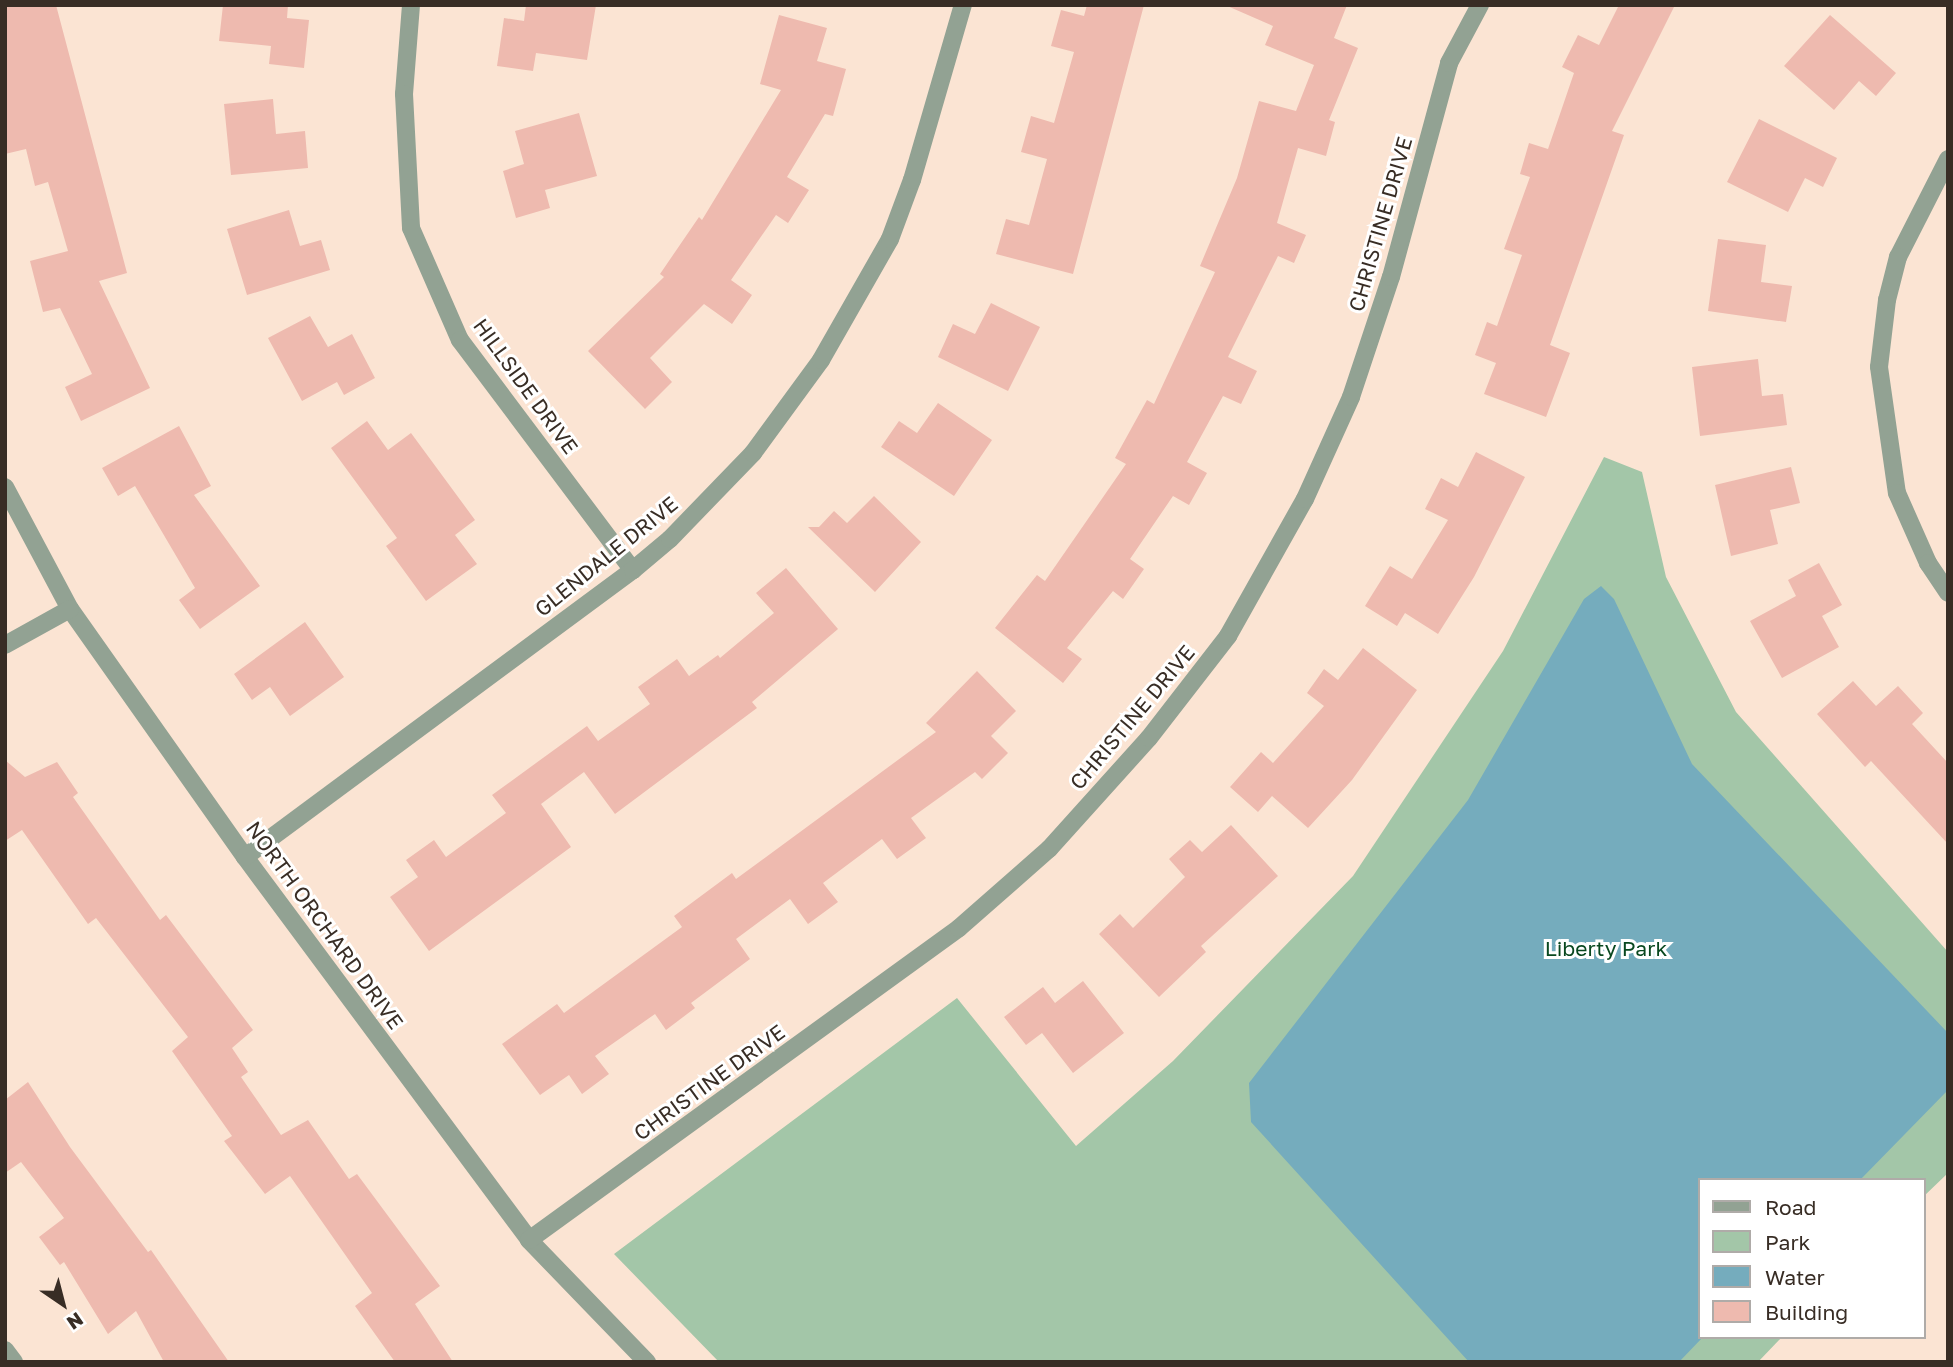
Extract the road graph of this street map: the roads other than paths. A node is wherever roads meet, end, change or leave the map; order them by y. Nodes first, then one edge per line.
1 (411, 5) edge
2 (963, 5) edge
3 (1480, 5) edge
4 (1948, 159) edge
5 (5, 487) edge
6 (633, 570) junction
7 (1948, 593) edge
8 (70, 609) junction
9 (5, 645) edge
10 (245, 857) junction
11 (529, 1240) junction
12 (5, 1350) edge
13 (14, 1362) edge
14 (646, 1362) edge

1 - 6 street, HILLSIDE DRIVE
2 - 6 street, GLENDALE DRIVE
3 - 11 street, CHRISTINE DRIVE
4 - 7 street
5 - 8 street, NORTH ORCHARD DRIVE
6 - 10 street, GLENDALE DRIVE
8 - 9 street
8 - 10 street, NORTH ORCHARD DRIVE
10 - 11 street, NORTH ORCHARD DRIVE
11 - 14 street, NORTH ORCHARD DRIVE
12 - 13 street

